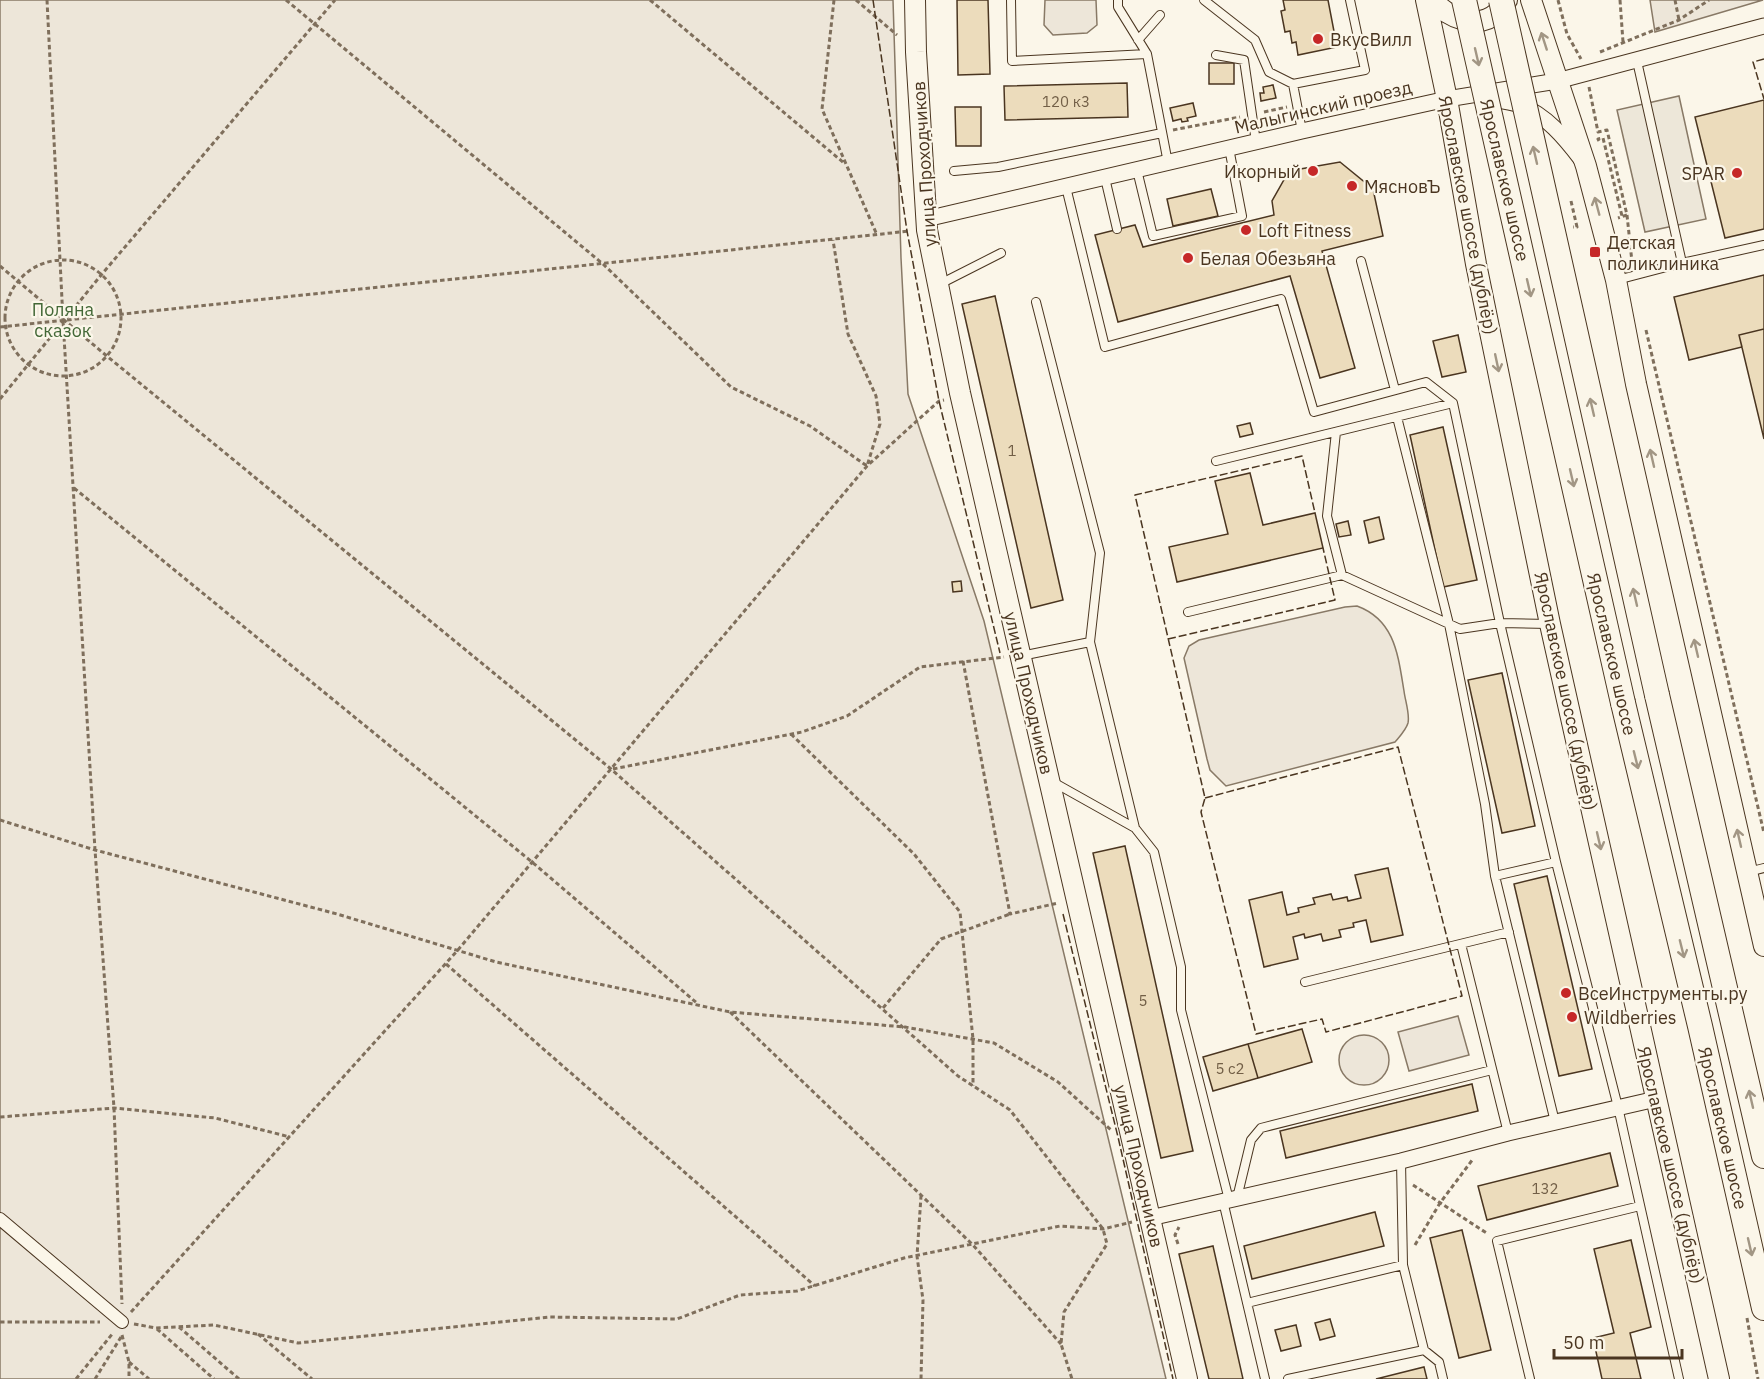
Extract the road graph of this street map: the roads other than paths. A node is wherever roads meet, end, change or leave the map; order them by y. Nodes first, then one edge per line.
1 (915, 0) edge
2 (1011, 0) edge
3 (1118, 0) edge
4 (1204, 0) edge
5 (1350, 0) edge
6 (1426, 0) edge
7 (1433, 0) edge
8 (1464, 0) edge
9 (1501, 0) edge
10 (1507, 0) edge
11 (1531, 0) edge
12 (1160, 15) dead end
13 (1764, 26) edge
14 (1138, 40) junction
15 (1147, 54) junction
16 (1216, 55) dead end
17 (1637, 61) junction
18 (1557, 81) junction
19 (1293, 84) junction
20 (1471, 96) junction
21 (1447, 99) junction
22 (1302, 130) junction
23 (1162, 133) junction
24 (1256, 142) junction
25 (1229, 148) junction
26 (1168, 163) junction
27 (1596, 166) junction
28 (1137, 170) junction
29 (954, 171) dead end
30 (1105, 178) junction
31 (1066, 187) junction
32 (926, 225) junction
33 (1117, 229) dead end
34 (1764, 245) edge
35 (1001, 253) dead end
36 (1361, 261) dead end
37 (1682, 263) junction
38 (1624, 278) junction
39 (937, 286) junction
40 (1036, 302) dead end
41 (1395, 390) junction
42 (1453, 403) junction
43 (1397, 417) junction
44 (1336, 432) junction
45 (1216, 461) dead end
46 (1342, 575) junction
47 (1188, 612) dead end
48 (1500, 623) junction
49 (1449, 624) junction
50 (1550, 624) junction
51 (1090, 642) junction
52 (1021, 656) junction
53 (1049, 780) junction
54 (1135, 828) junction
55 (1556, 862) junction
56 (1755, 870) edge
57 (1495, 876) junction
58 (1509, 932) junction
59 (1461, 944) junction
60 (1764, 946) edge
61 (1305, 982) dead end
62 (1492, 1070) junction
63 (1656, 1099) junction
64 (1618, 1107) junction
65 (1555, 1122) junction
66 (1508, 1133) junction
67 (1764, 1156) edge
68 (1401, 1169) junction
69 (1230, 1199) junction
70 (1640, 1206) junction
71 (0, 1219) edge
72 (1144, 1219) junction
73 (1403, 1265) junction
74 (1247, 1304) junction
75 (1764, 1308) edge
76 (122, 1322) road end
77 (1424, 1350) junction
78 (1187, 1379) edge
79 (1265, 1379) edge
80 (1288, 1379) edge
81 (1443, 1379) edge
82 (1530, 1379) edge
83 (1679, 1379) edge
84 (1719, 1379) edge

1 - 32 street, улица Проходчиков
2 - 15 lane
3 - 14 lane
4 - 19 lane
5 - 19 lane
6 - 21 street, Ярославское шоссе (дублёр)
7 - 10 street
8 -> 75 main road, Ярославское шоссе, bridge
67 -> 9 main road, Ярославское шоссе, bridge
18 -> 11 street
12 - 14 lane
13 - 17 street, Малыгинский проезд
14 - 15 lane
15 - 23 lane
16 - 24 lane
17 - 18 street, Малыгинский проезд
17 - 37 lane
18 - 20 street, Малыгинский проезд
18 - 27 street
19 - 22 lane
20 - 21 street, Малыгинский проезд
20 - 27 street
21 - 22 street, Малыгинский проезд
21 -> 50 street, Ярославское шоссе (дублёр)
22 - 24 street, Малыгинский проезд
23 - 26 lane
23 - 29 lane
24 - 25 street, Малыгинский проезд
25 - 26 street, Малыгинский проезд
25 - 28 lane
26 - 28 street, Малыгинский проезд
38 -> 27 street
28 - 30 street, Малыгинский проезд
30 - 31 street, Малыгинский проезд
30 - 33 lane
31 - 32 street, Малыгинский проезд
31 - 41 lane
32 - 39 street, улица Проходчиков
34 - 37 lane
35 - 39 lane
36 - 41 lane
37 - 38 lane
56 -> 38 street
39 - 52 street, улица Проходчиков
40 - 51 lane
41 - 42 lane
42 - 43 lane
42 - 48 lane
43 - 44 lane
43 - 49 lane
44 - 45 lane
44 - 46 lane
46 - 47 lane
46 - 49 lane
48 - 49 lane
48 - 50 lane
48 - 55 lane
49 - 57 lane
50 -> 63 street, Ярославское шоссе (дублёр)
51 - 52 lane
51 - 54 lane
52 - 53 street, улица Проходчиков
53 - 54 lane
53 - 72 street, улица Проходчиков
54 - 69 lane
55 - 57 lane
55 - 64 lane
56 - 60 street
57 - 58 lane
58 - 59 lane
58 - 65 lane
59 - 61 lane
59 - 62 lane
62 - 66 lane
62 - 69 lane
63 - 64 street
63 - 84 street, Ярославское шоссе (дублёр)
64 - 65 street
64 - 70 lane
65 - 66 street
66 - 68 street
68 - 69 street
68 - 73 lane
69 - 72 street
69 - 74 lane
70 - 82 lane
70 - 83 lane
71 - 76 street
72 - 78 street, улица Проходчиков
73 - 74 lane
73 - 77 lane
74 - 79 lane
77 - 80 lane
77 - 81 lane

